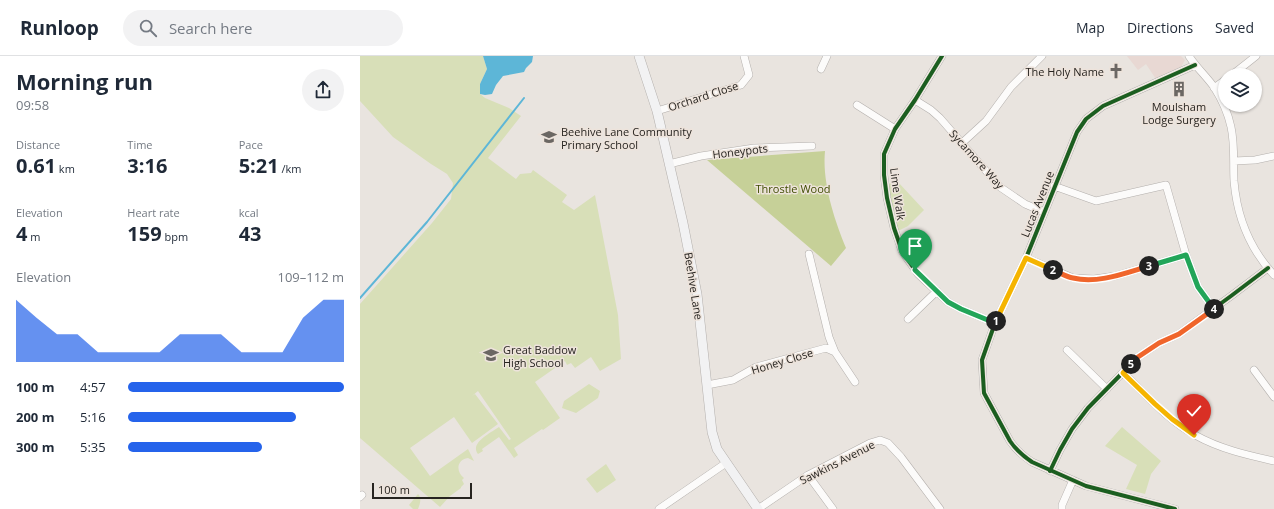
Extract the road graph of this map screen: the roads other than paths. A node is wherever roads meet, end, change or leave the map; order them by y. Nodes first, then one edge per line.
1 (639, 56) edge
2 (744, 56) edge
3 (827, 56) edge
4 (942, 56) edge
5 (1042, 56) edge
6 (1189, 56) edge
7 (1256, 56) edge
8 (1195, 65) junction
9 (1241, 68) edge
10 (821, 70) dead end
11 (1218, 85) edge
12 (1214, 88) junction
13 (915, 100) junction
14 (857, 105) dead end
15 (657, 111) junction
16 (895, 129) junction
17 (962, 143) junction
18 (812, 146) dead end
19 (1274, 156) edge
20 (1234, 162) junction
21 (669, 164) junction
22 (1054, 186) junction
23 (1044, 212) junction
24 (809, 254) dead end
25 (1186, 255) junction
26 (1026, 258) junction
27 (1268, 268) junction
28 (1274, 275) edge
29 (937, 291) junction
30 (1214, 309) junction
31 (908, 319) dead end
32 (995, 323) junction
33 (1067, 350) dead end
34 (835, 352) junction
35 (1254, 370) dead end
36 (1123, 373) junction
37 (855, 382) dead end
38 (708, 385) junction
39 (1107, 389) junction
40 (1274, 397) edge
41 (1274, 461) edge
42 (726, 463) junction
43 (1050, 471) junction
44 (808, 475) junction
45 (1073, 480) junction
46 (659, 509) edge
47 (758, 509) edge
48 (833, 509) edge
49 (940, 509) edge
50 (1062, 509) edge
51 (1175, 509) edge

1 - 15 main road, Beehive Lane
2 - 15 street, Orchard Close
3 - 10 street
4 - 13 street, Lime Walk
5 - 17 street
6 - 8 street
7 - 9 street
8 - 12 street
8 - 22 street, Lucas Avenue
11 - 12 street
12 - 20 street
13 - 16 street, Lime Walk
13 - 17 street, Sycamore Way
14 - 16 street
15 - 21 main road, Beehive Lane
16 - 29 street, Lime Walk
17 - 23 street, Sycamore Way
18 - 21 street, Honeypots
19 - 20 street
20 - 27 street
21 - 38 main road, Beehive Lane
22 - 23 street, Lucas Avenue
22 - 25 street
23 - 26 street, Lucas Avenue
24 - 34 street
25 - 26 street
25 - 30 street
26 - 32 street, Lucas Avenue
27 - 28 street
27 - 30 street
29 - 31 street
29 - 32 street, Lime Walk
30 - 36 street
32 - 43 street, Lucas Avenue
33 - 39 street
34 - 37 street
34 - 38 street, Honey Close
35 - 40 street
36 - 39 street
36 - 41 street
38 - 42 main road, Beehive Lane
39 - 43 street
42 - 46 street
42 - 47 main road, Beehive Lane
43 - 45 street, Lucas Avenue
44 - 47 street, Sawkins Avenue
44 - 48 street
44 - 49 street, Sawkins Avenue
45 - 50 street
45 - 51 street, Lucas Avenue

